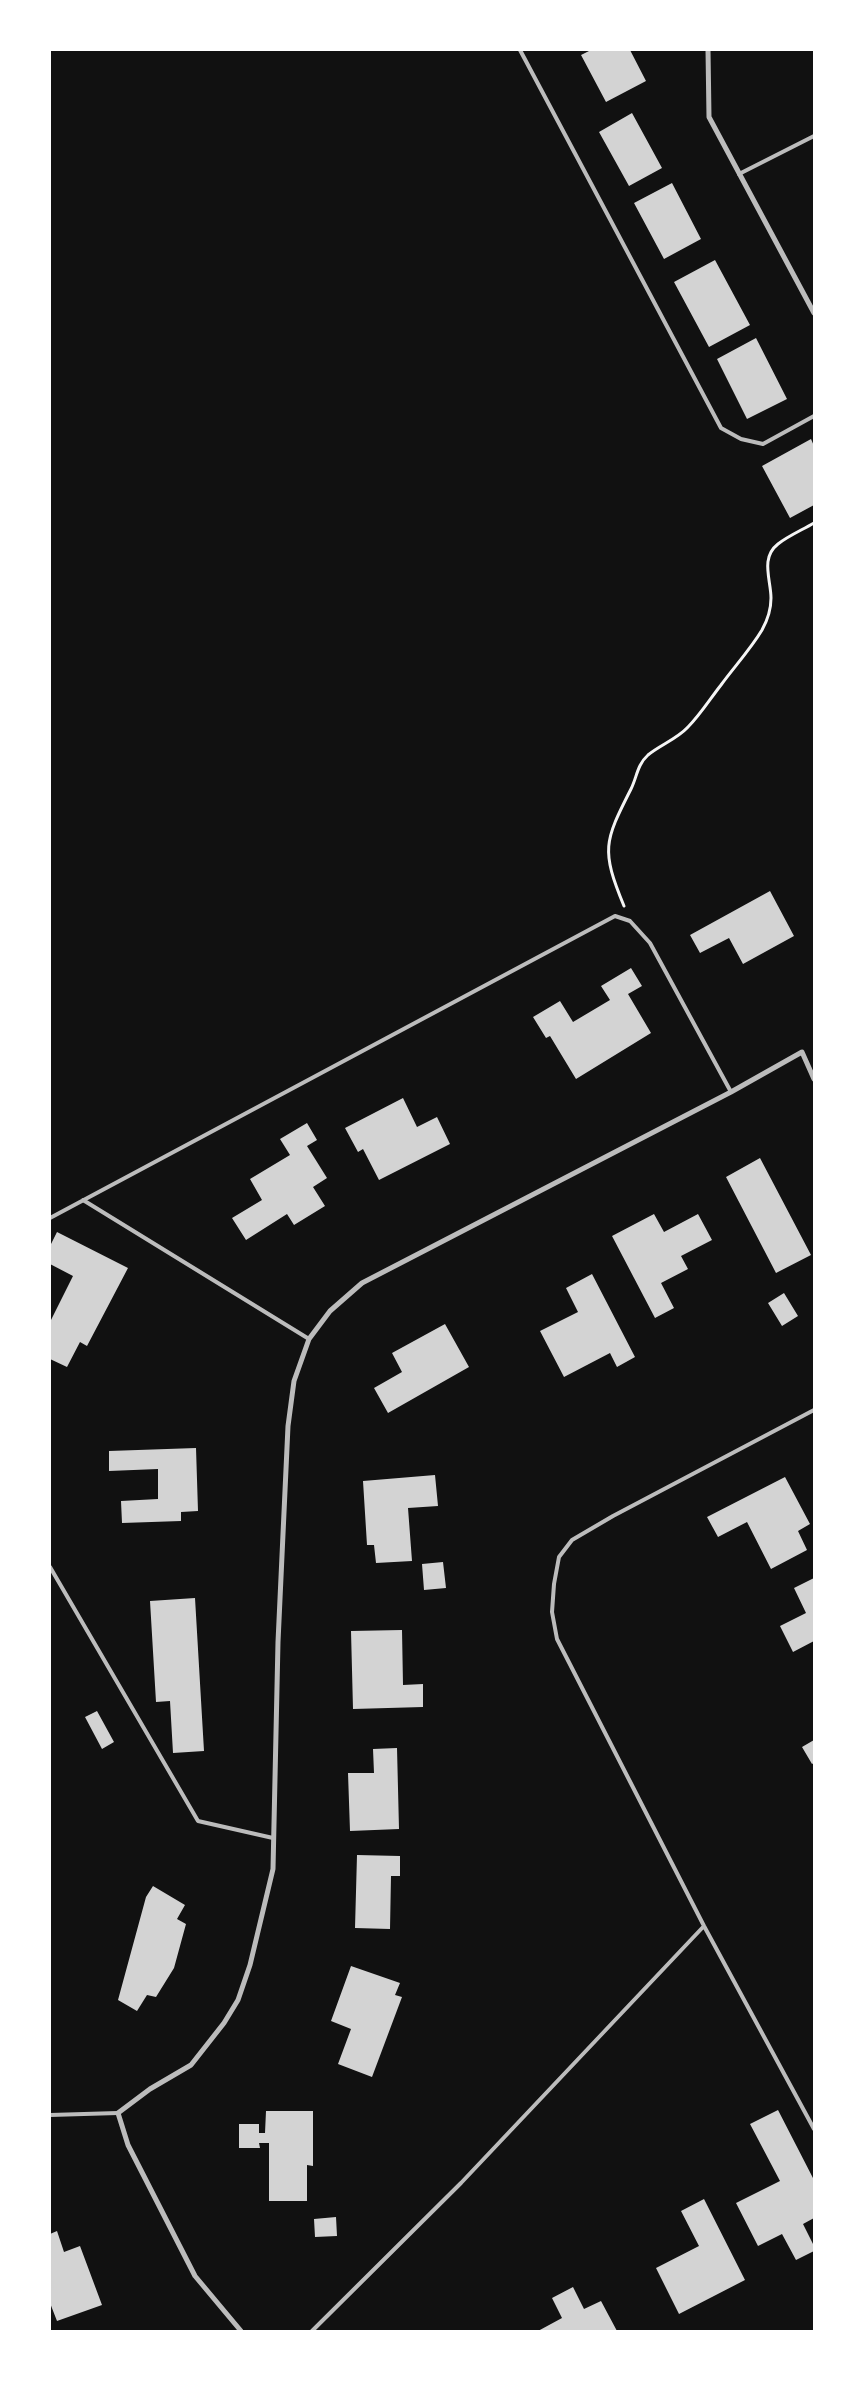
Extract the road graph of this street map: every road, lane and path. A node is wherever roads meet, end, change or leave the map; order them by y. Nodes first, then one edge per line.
1 (520, 50) edge
2 (708, 50) edge
3 (814, 136) edge
4 (739, 174) junction
5 (814, 313) edge
6 (814, 416) edge
7 (814, 523) edge
8 (630, 921) junction
9 (814, 1079) edge
10 (731, 1092) junction
11 (83, 1200) junction
12 (50, 1218) edge
13 (309, 1339) junction
14 (814, 1410) edge
15 (50, 1567) edge
16 (273, 1838) junction
17 (704, 1926) junction
18 (118, 2113) junction
19 (50, 2115) edge
20 (814, 2129) edge
21 (241, 2331) edge
22 (312, 2331) edge

1 - 6 lane
2 - 4 street
3 - 4 lane
4 - 5 street
7 - 8 path
8 - 10 lane
8 - 11 lane
9 - 10 street
10 - 13 street
11 - 12 lane
11 - 13 lane
13 - 16 street
14 - 17 lane
15 - 16 lane
16 - 18 street
17 - 20 lane
17 - 22 lane
18 - 19 lane
18 - 21 street

